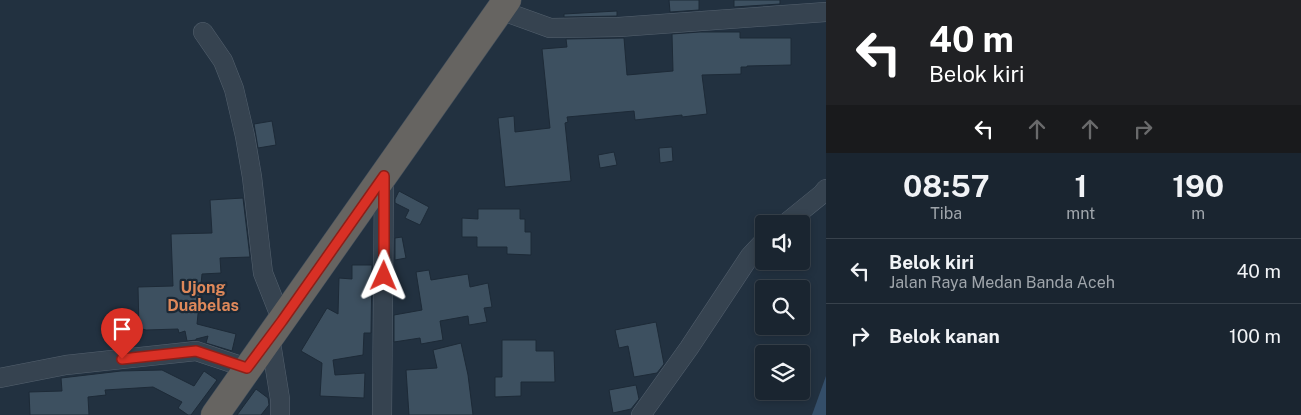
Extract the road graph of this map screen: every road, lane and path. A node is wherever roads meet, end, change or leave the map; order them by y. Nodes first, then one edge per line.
1 (504, 5) edge
2 (826, 12) edge
3 (203, 32) dead end
4 (384, 176) junction
5 (826, 189) edge
6 (796, 215) edge
7 (755, 251) edge
8 (276, 329) junction
9 (247, 368) junction
10 (0, 378) edge
11 (215, 415) edge
12 (280, 415) edge
13 (382, 415) edge
14 (641, 415) edge

1 - 2 street
1 - 4 highway
3 - 8 street
4 - 8 highway
4 - 13 street
5 - 6 street
7 - 14 street
8 - 9 highway
8 - 12 street
9 - 10 street
9 - 11 highway

